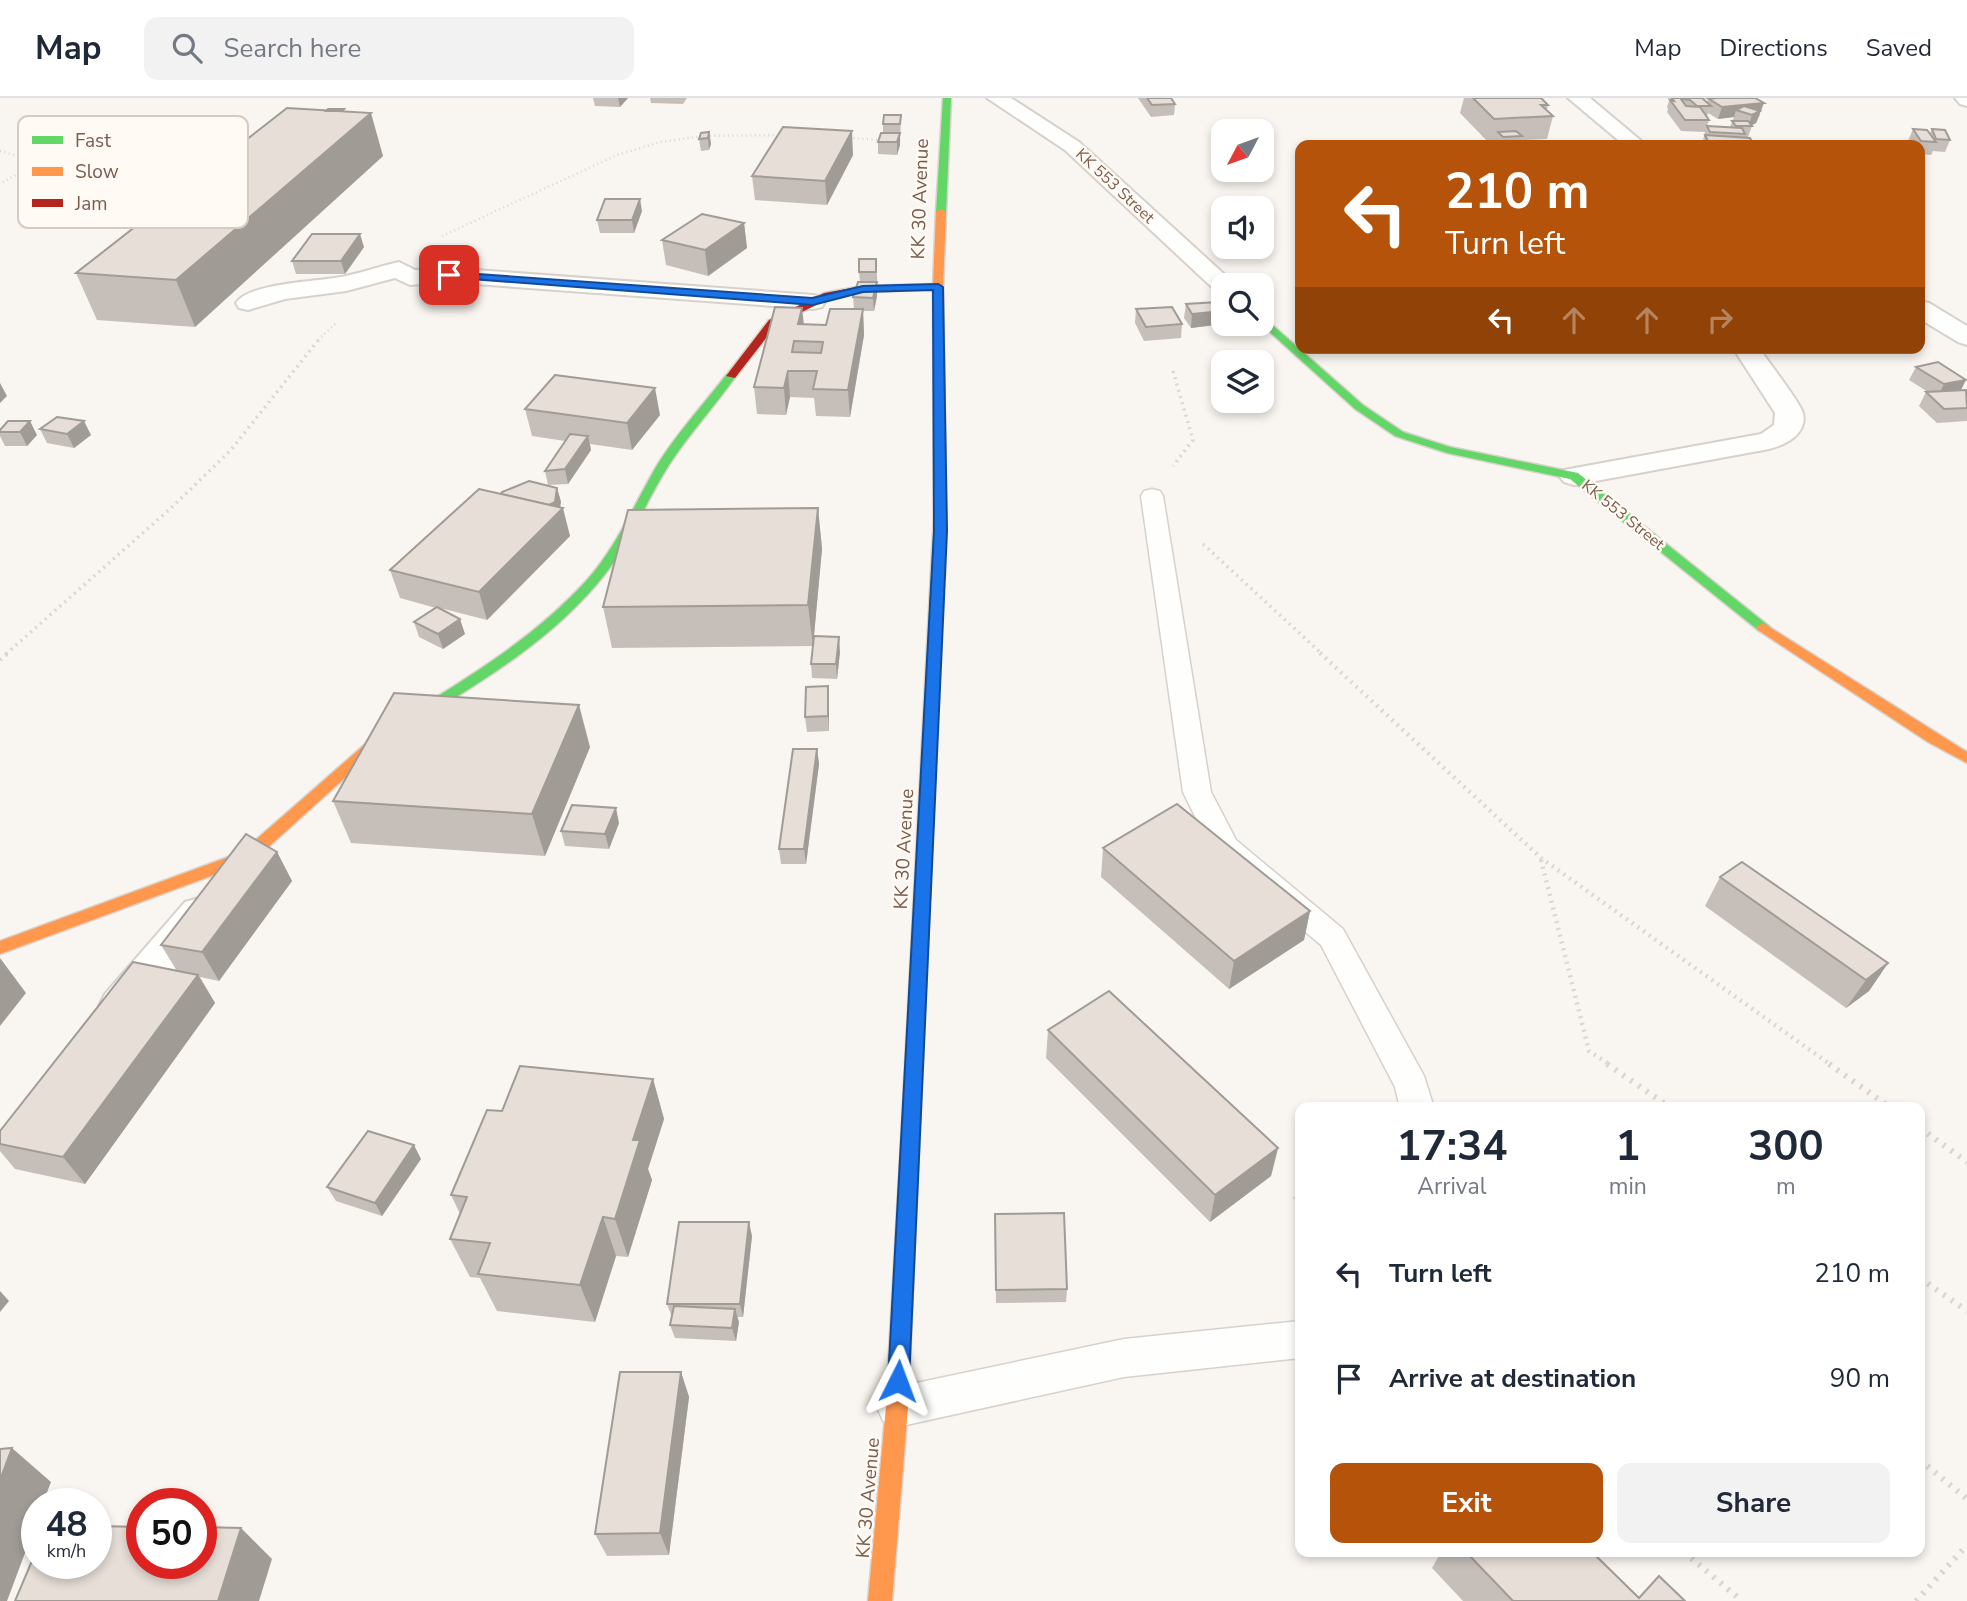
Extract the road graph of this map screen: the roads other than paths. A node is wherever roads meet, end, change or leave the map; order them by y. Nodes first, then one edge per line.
1 (947, 98) edge
2 (997, 98) edge
3 (1577, 98) edge
4 (1630, 140) edge
5 (1211, 273) edge
6 (938, 287) junction
7 (813, 302) junction
8 (248, 303) dead end
9 (1925, 311) edge
10 (1274, 330) edge
11 (1967, 337) edge
12 (1295, 349) edge
13 (1301, 354) edge
14 (1750, 354) edge
15 (1574, 476) junction
16 (1152, 496) road end
17 (1967, 758) edge
18 (248, 856) junction
19 (0, 948) edge
20 (92, 1038) edge
21 (1416, 1102) edge
22 (1295, 1340) edge
23 (897, 1407) junction
24 (880, 1601) edge

1 - 6 street, KK 30 Avenue
2 - 5 street, KK 553 Street
3 - 4 street
6 - 7 street
6 - 23 street, KK 30 Avenue
7 - 8 street
7 - 18 street
9 - 11 street
10 - 12 street, KK 553 Street
13 - 15 street, KK 553 Street
14 - 15 street
15 - 17 street, KK 553 Street
16 - 21 lane
18 - 19 street
18 - 20 street
22 - 23 lane
23 - 24 street, KK 30 Avenue

